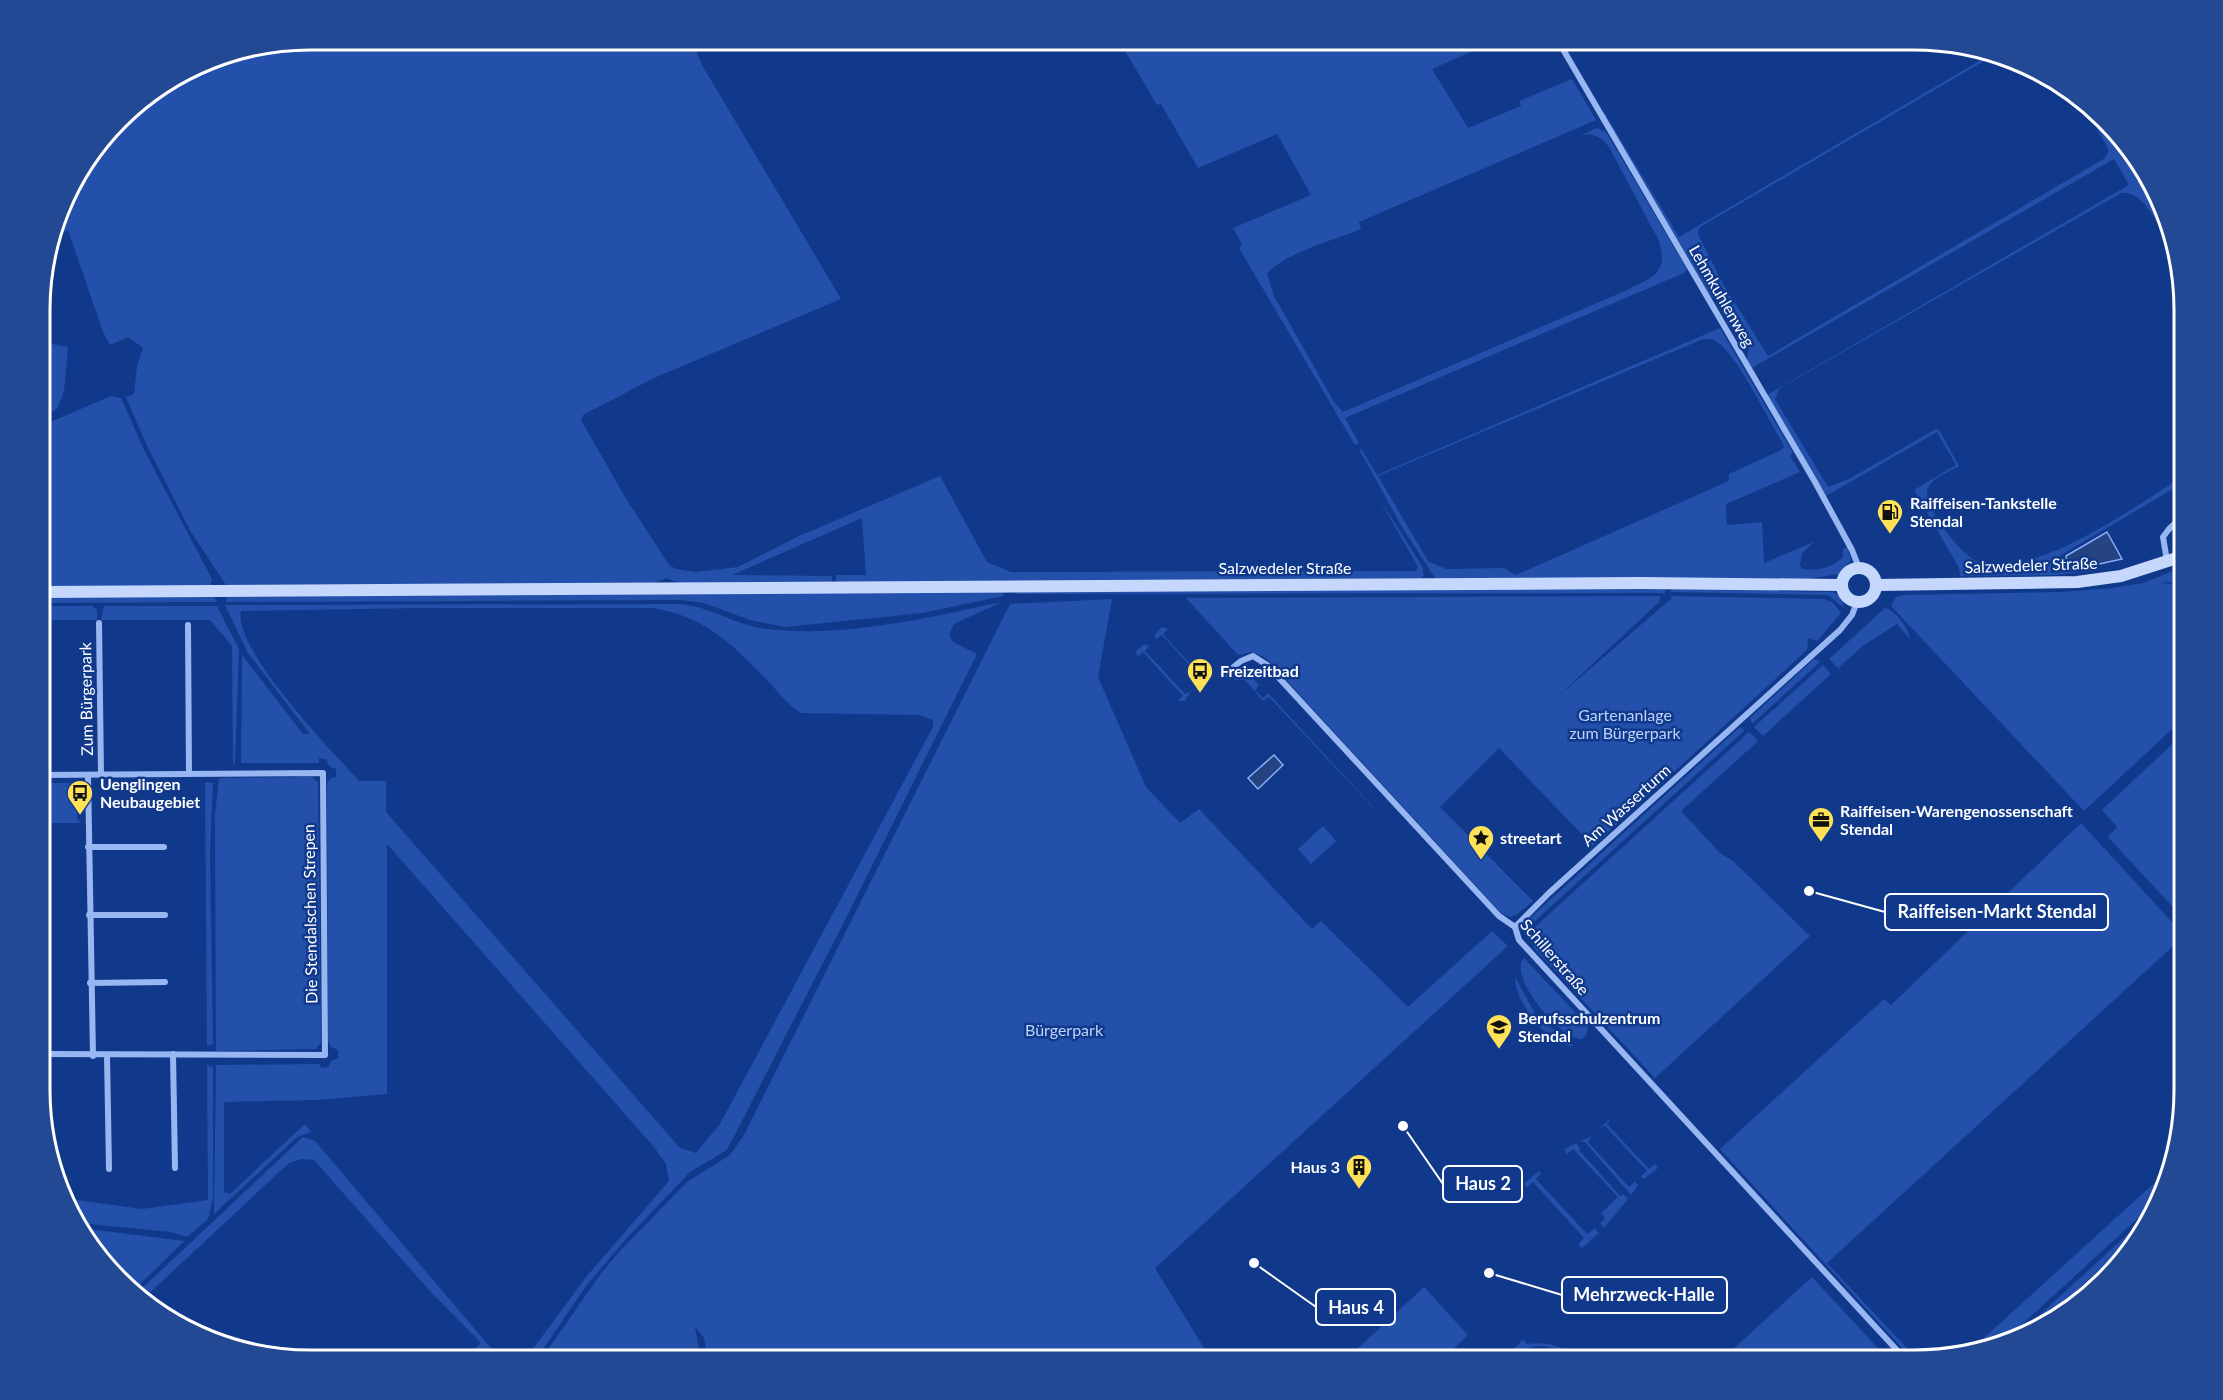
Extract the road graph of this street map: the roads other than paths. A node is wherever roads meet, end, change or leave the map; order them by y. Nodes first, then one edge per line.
1 (1563, 50) edge
2 (2174, 525) edge
3 (2174, 559) edge
4 (2167, 562) junction
5 (1859, 568) junction
6 (1842, 585) junction
7 (1877, 585) junction
8 (50, 592) edge
9 (1857, 602) junction
10 (99, 623) dead end
11 (188, 625) dead end
12 (1222, 676) dead end
13 (189, 774) junction
14 (203, 774) joint
15 (50, 775) edge
16 (88, 775) junction
17 (101, 775) junction
18 (88, 847) junction
19 (164, 848) dead end
20 (89, 915) junction
21 (165, 915) dead end
22 (1515, 927) junction
23 (90, 982) junction
24 (165, 982) dead end
25 (50, 1054) edge
26 (173, 1054) junction
27 (107, 1055) junction
28 (93, 1056) junction
29 (175, 1168) dead end
30 (109, 1169) dead end
31 (1897, 1350) edge

1 - 5 street, Lehmkuhlenweg
2 - 4 street
3 - 4 main road, Salzwedeler Straße
4 - 7 main road, Salzwedeler Straße
5 - 6 main road
5 - 7 main road
6 - 8 main road, Salzwedeler Straße
6 - 9 main road
7 - 9 main road
9 - 22 street, Am Wasserturm
10 - 17 street, Zum Bürgerpark
11 - 13 street
12 - 22 street, Schillerstraße
13 - 14 street, Zum Bürgerpark
13 - 17 street, Zum Bürgerpark
14 - 26 street, Die Stendalschen Strepen
15 - 16 street, Zum Bürgerpark
16 - 17 street, Zum Bürgerpark
16 - 18 street
18 - 19 street
18 - 20 street
20 - 21 street
20 - 23 street
22 - 31 street, Schillerstraße
23 - 24 street
23 - 28 street
25 - 28 street
26 - 27 street
26 - 29 street
27 - 28 street
27 - 30 street

